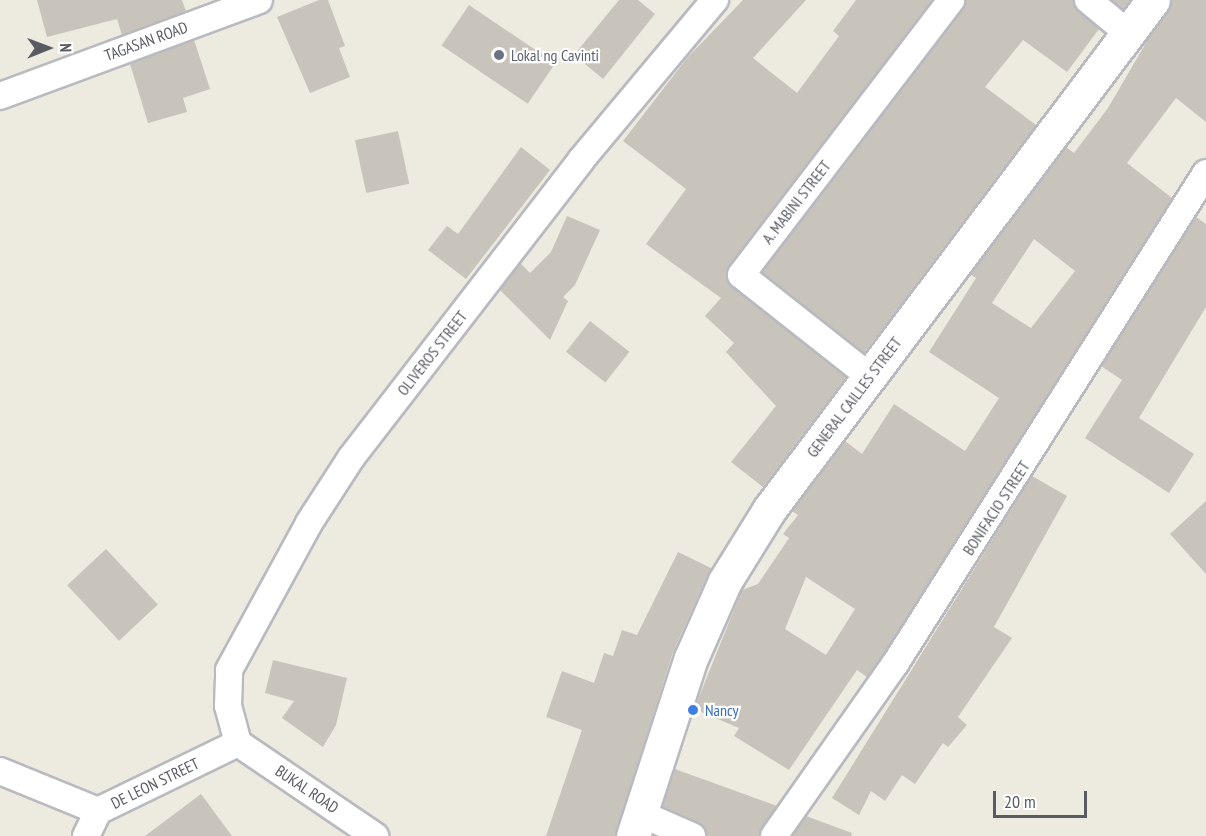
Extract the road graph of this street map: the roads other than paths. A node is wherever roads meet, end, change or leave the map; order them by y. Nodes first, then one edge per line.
1 (260, 0) edge
2 (715, 0) edge
3 (951, 0) edge
4 (1088, 0) edge
5 (1153, 0) edge
6 (1128, 33) junction
7 (0, 96) edge
8 (1205, 178) edge
9 (868, 376) junction
10 (238, 744) junction
11 (0, 771) edge
12 (98, 811) junction
13 (636, 825) edge
14 (86, 836) edge
15 (375, 836) edge
16 (692, 836) edge
17 (774, 836) edge

1 - 7 street, TAGASAN ROAD
2 - 10 street, OLIVEROS STREET
3 - 9 street, A. MABINI STREET
4 - 6 street
5 - 6 street, GENERAL CAILLES STREET
6 - 9 street, GENERAL CAILLES STREET
8 - 17 street, BONIFACIO STREET
9 - 13 street, GENERAL CAILLES STREET
10 - 12 street, DE LEON STREET
10 - 15 street, BUKAL ROAD
11 - 12 street
12 - 14 street, DE LEON STREET
13 - 16 street

